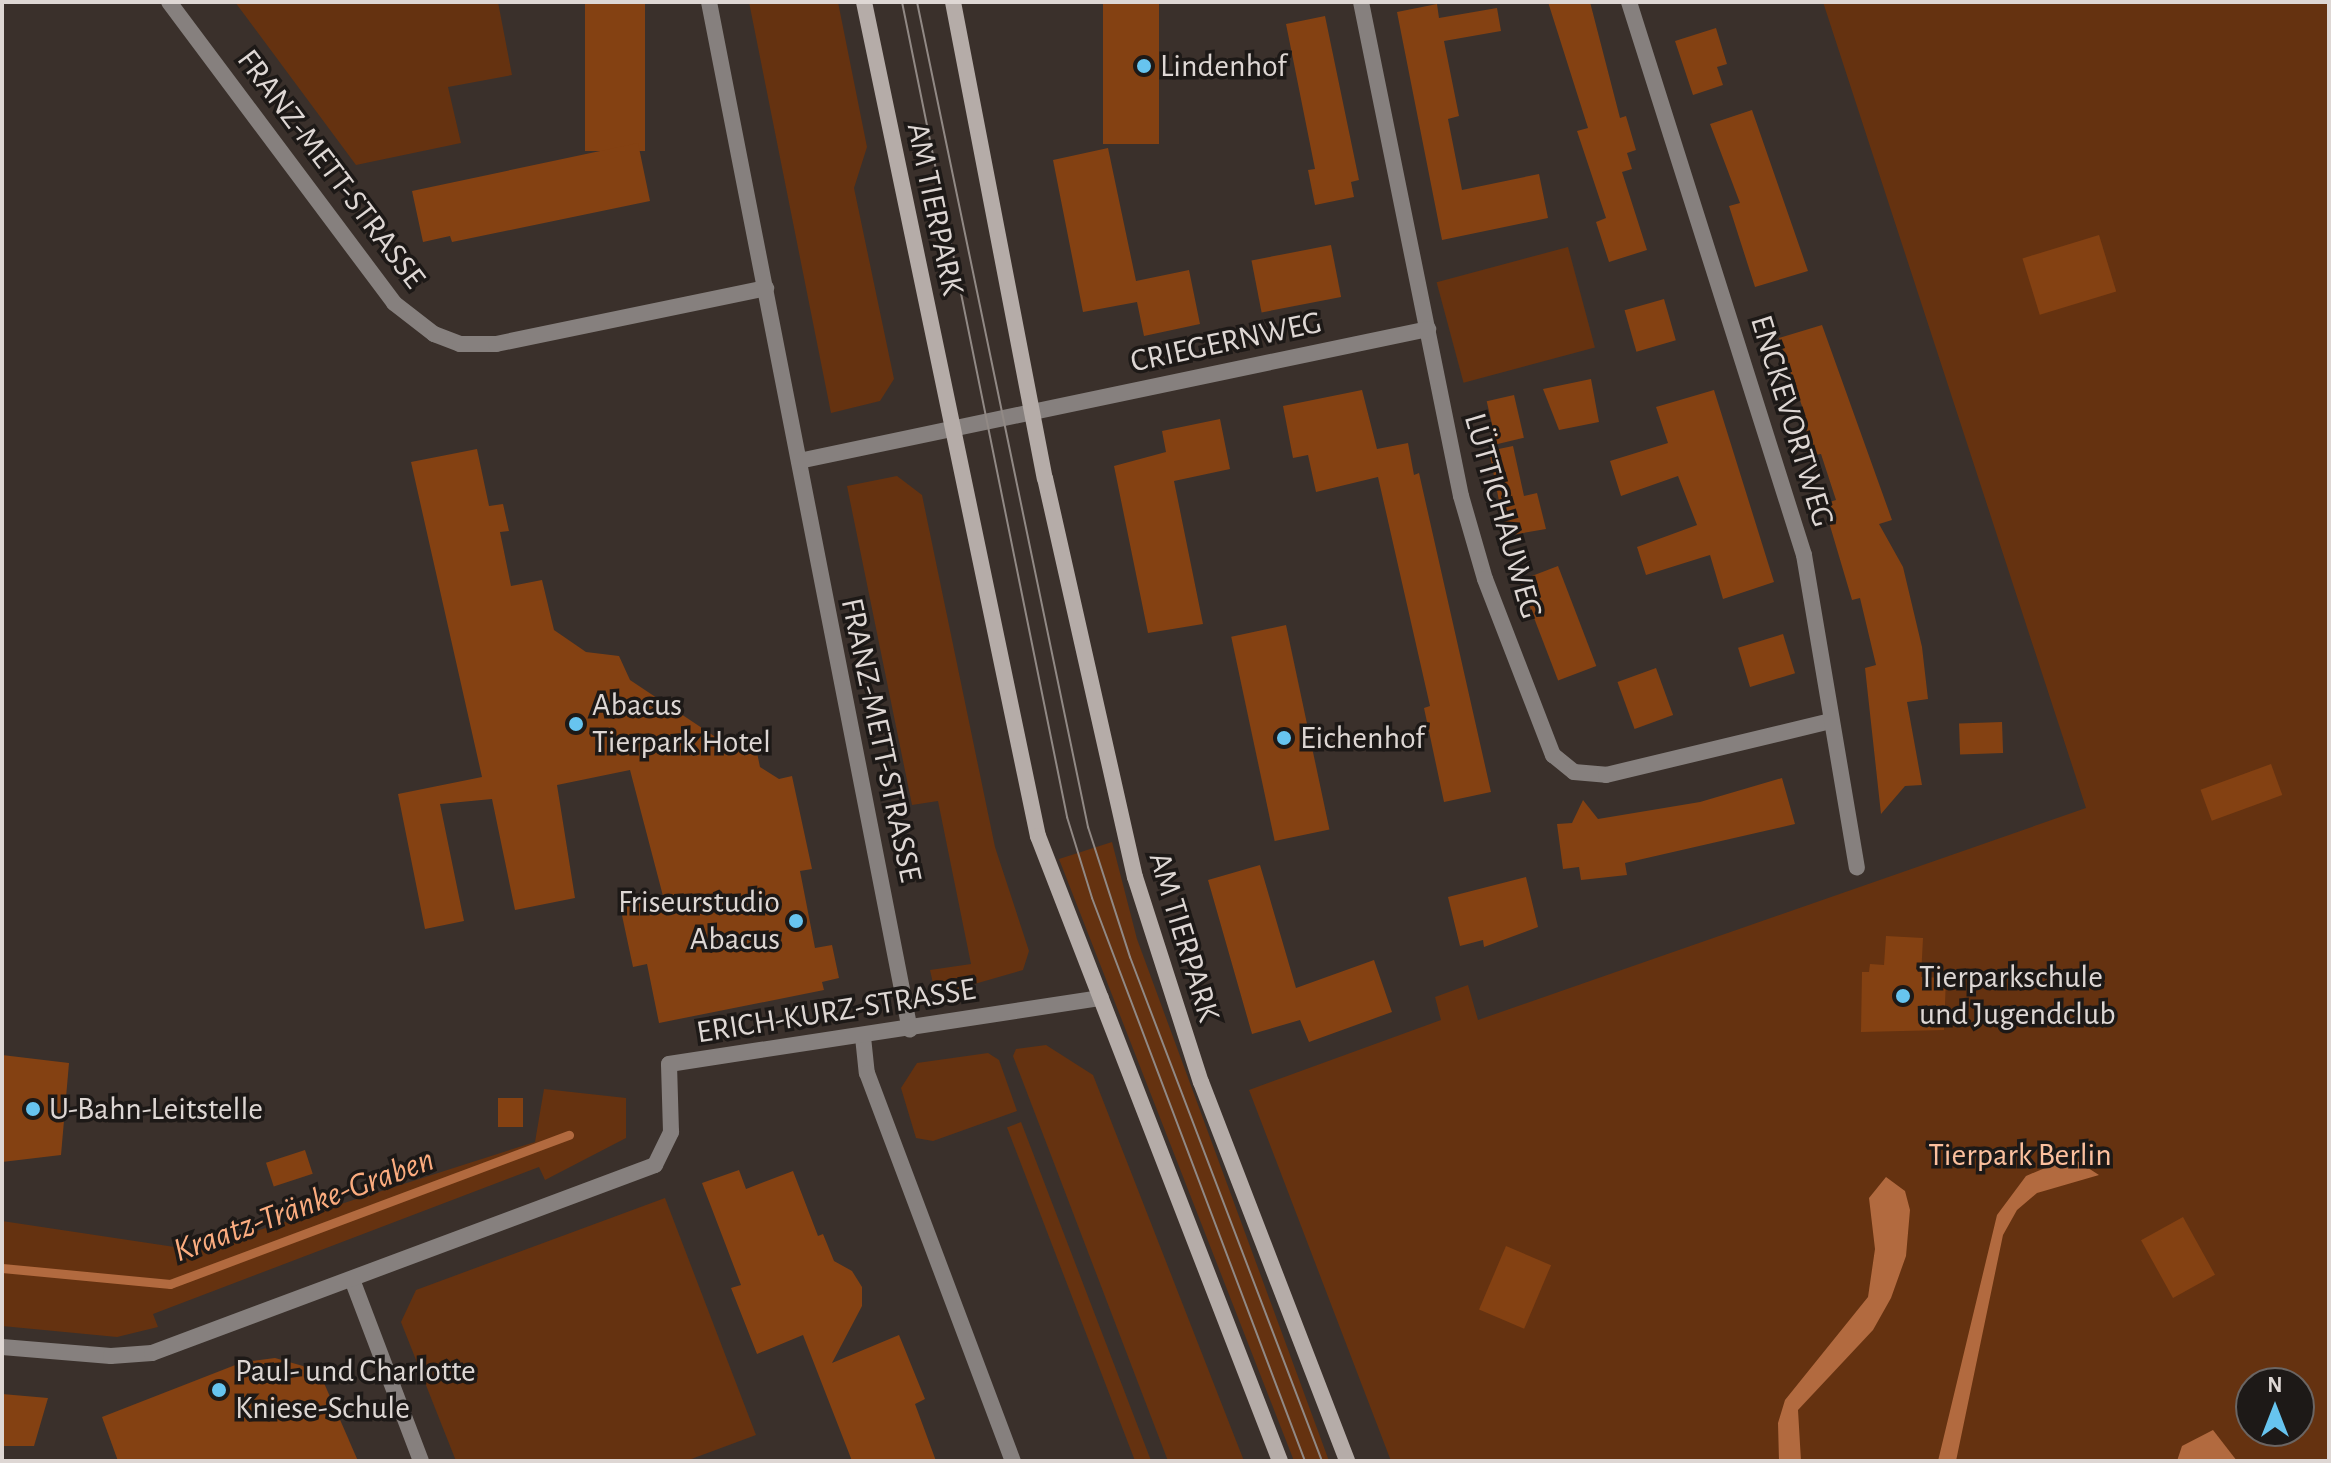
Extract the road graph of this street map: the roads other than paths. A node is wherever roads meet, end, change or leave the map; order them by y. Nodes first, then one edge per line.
1 (169, 2) edge
2 (709, 2) edge
3 (864, 2) edge
4 (953, 2) edge
5 (1361, 2) edge
6 (1629, 2) edge
7 (766, 288) junction
8 (1428, 329) junction
9 (1036, 410) junction
10 (952, 426) junction
11 (799, 461) junction
12 (1831, 721) junction
13 (1857, 868) dead end
14 (1101, 998) junction
15 (910, 1030) junction
16 (863, 1037) junction
17 (353, 1282) junction
18 (2, 1347) edge
19 (421, 1461) edge
20 (1013, 1461) edge
21 (1280, 1461) edge
22 (1347, 1461) edge

1 - 7 street, FRANZ-METT-STRASSE
2 - 7 street
3 - 10 main road, AM TIERPARK
4 - 9 main road, AM TIERPARK
5 - 8 street, LÜTTICHAUWEG
6 - 12 street, ENCKEVORTWEG
7 - 11 street, FRANZ-METT-STRASSE
8 - 9 street, CRIEGERNWEG
8 - 12 street, LÜTTICHAUWEG
9 - 10 street
9 - 22 main road, AM TIERPARK
10 - 11 street
10 - 14 main road, AM TIERPARK
11 - 15 street, FRANZ-METT-STRASSE
12 - 13 street, ENCKEVORTWEG
14 - 15 street, ERICH-KURZ-STRASSE
14 - 21 main road, AM TIERPARK
15 - 16 street, ERICH-KURZ-STRASSE
16 - 17 street, ERICH-KURZ-STRASSE
16 - 20 street
17 - 18 street, ERICH-KURZ-STRASSE
17 - 19 street

